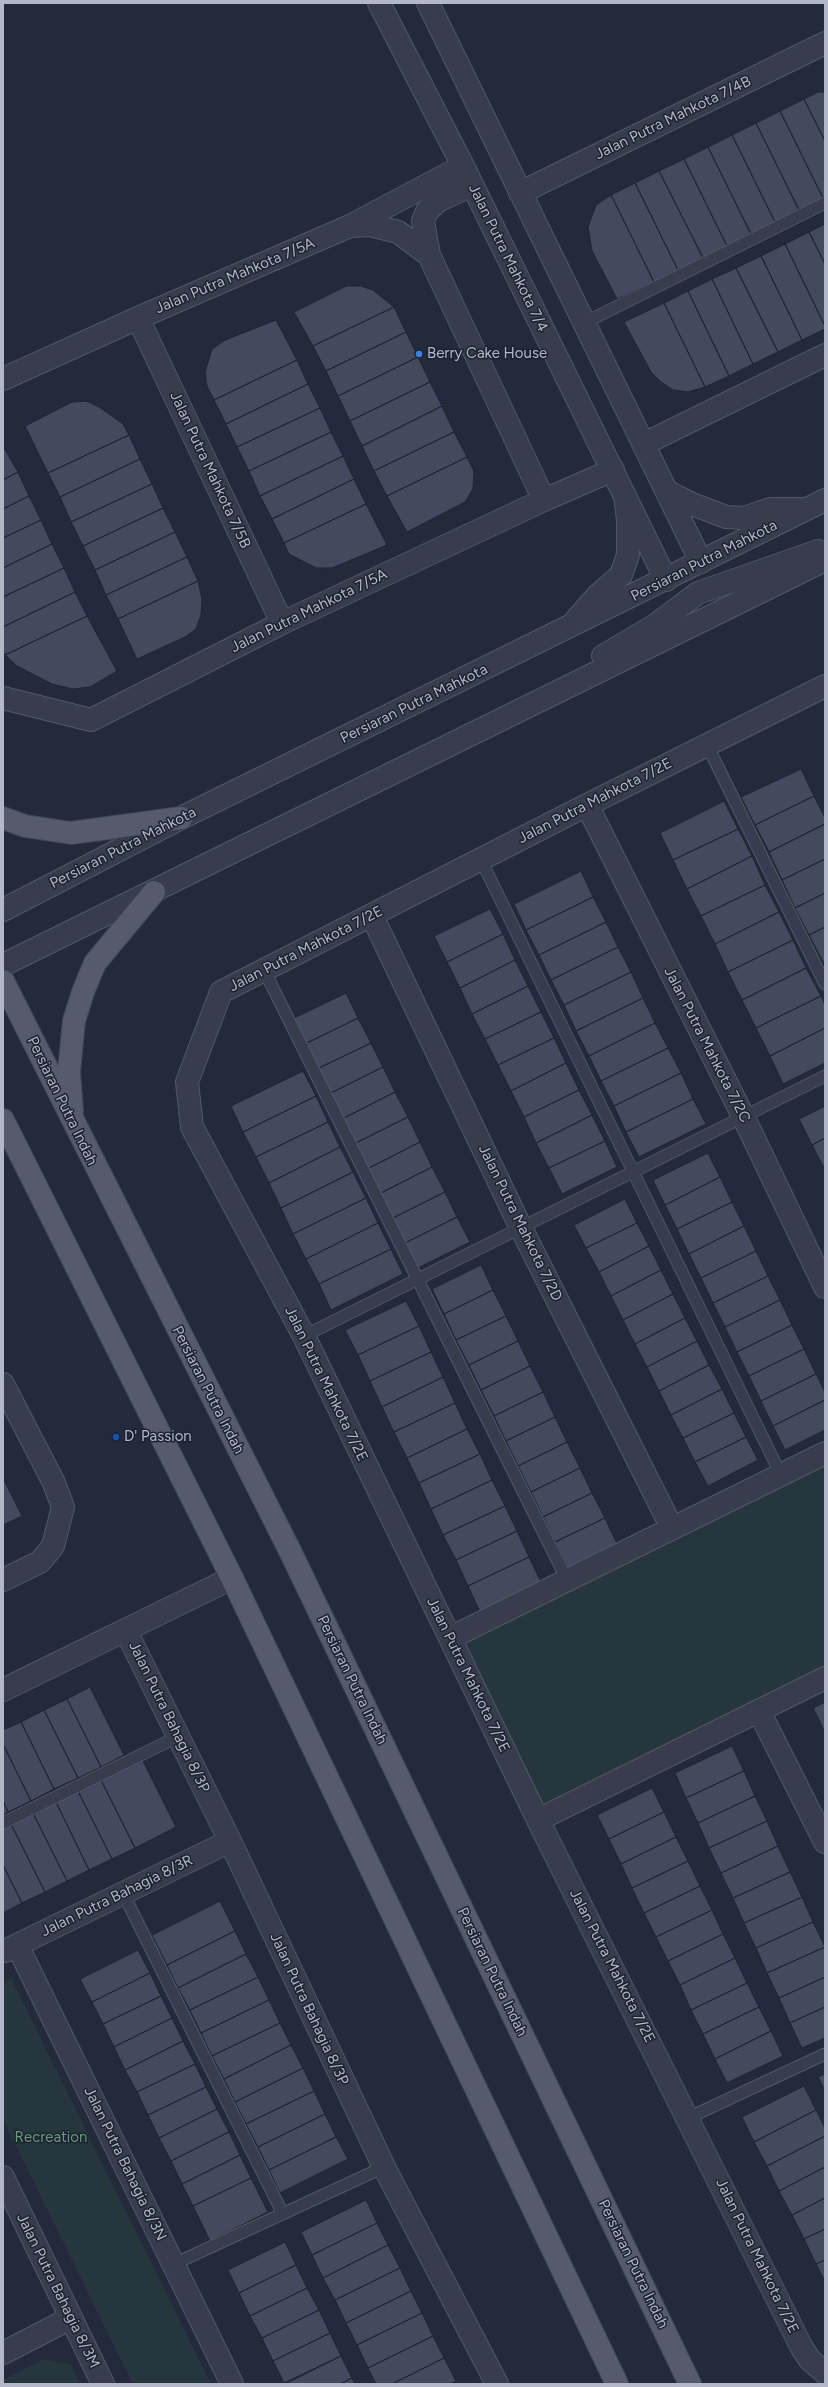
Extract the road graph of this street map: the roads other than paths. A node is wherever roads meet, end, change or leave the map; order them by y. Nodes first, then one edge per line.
1 (379, 3) edge
2 (428, 3) edge
3 (825, 43) edge
4 (468, 175) junction
5 (520, 193) junction
6 (825, 203) edge
7 (350, 226) junction
8 (429, 255) junction
9 (138, 318) junction
10 (584, 323) junction
11 (825, 356) edge
12 (3, 379) edge
13 (644, 444) junction
14 (613, 470) junction
15 (668, 492) junction
16 (625, 496) junction
17 (544, 500) junction
18 (816, 505) edge
19 (825, 553) edge
20 (825, 560) edge
21 (701, 562) junction
22 (666, 580) junction
23 (698, 594) junction
24 (282, 623) junction
25 (569, 628) junction
26 (574, 685) junction
27 (823, 692) edge
28 (3, 698) edge
29 (707, 745) junction
30 (586, 805) junction
31 (3, 818) edge
32 (181, 818) junction
33 (481, 860) junction
34 (154, 892) junction
35 (3, 910) edge
36 (372, 916) junction
37 (3, 965) edge
38 (264, 970) junction
39 (3, 981) edge
40 (825, 984) edge
41 (825, 1076) edge
42 (743, 1116) junction
43 (3, 1120) edge
44 (73, 1122) junction
45 (634, 1171) junction
46 (520, 1226) junction
47 (417, 1278) junction
48 (825, 1287) edge
49 (304, 1336) junction
50 (3, 1384) edge
51 (825, 1453) edge
52 (781, 1475) junction
53 (672, 1528) junction
54 (232, 1578) junction
55 (3, 1580) edge
56 (567, 1580) junction
57 (126, 1631) junction
58 (450, 1638) junction
59 (825, 1678) edge
60 (3, 1690) edge
61 (759, 1711) junction
62 (179, 1736) junction
63 (538, 1820) junction
64 (3, 1823) edge
65 (230, 1841) junction
66 (825, 1842) edge
67 (123, 1893) junction
68 (10, 1948) edge
69 (825, 2054) edge
70 (688, 2118) junction
71 (384, 2167) junction
72 (3, 2177) edge
73 (283, 2214) junction
74 (174, 2264) junction
75 (72, 2318) junction
76 (3, 2353) edge
77 (677, 2357) junction
78 (825, 2373) edge
79 (103, 2384) edge
80 (232, 2384) edge
81 (497, 2384) edge
82 (617, 2384) edge
83 (690, 2384) edge
84 (696, 2384) edge

1 - 4 street, Jalan Putra Mahkota 7/4
2 - 5 street
3 - 5 street, Jalan Putra Mahkota 7/4B
4 - 7 street, Jalan Putra Mahkota 7/5A
4 - 8 street
4 - 14 street, Jalan Putra Mahkota 7/4
5 - 10 street
6 - 10 lane
7 - 8 street
7 - 9 street, Jalan Putra Mahkota 7/5A
8 - 17 street
9 - 12 street, Jalan Putra Mahkota 7/5A
9 - 24 street, Jalan Putra Mahkota 7/5B
10 - 13 street
11 - 13 street
13 - 15 street
14 - 16 street, Jalan Putra Mahkota 7/4
14 - 17 street, Jalan Putra Mahkota 7/5A
15 - 18 street
15 - 21 street
16 - 22 street, Jalan Putra Mahkota 7/4
16 - 25 street
17 - 24 street, Jalan Putra Mahkota 7/5A
18 - 21 street, Persiaran Putra Mahkota
19 - 23 street
20 - 26 street
21 - 22 street, Persiaran Putra Mahkota
21 - 23 street
22 - 23 street
22 - 25 street, Persiaran Putra Mahkota
23 - 26 street
24 - 28 street, Jalan Putra Mahkota 7/5A
25 - 32 street, Persiaran Putra Mahkota
26 - 34 street
27 - 29 street, Jalan Putra Mahkota 7/2E
29 - 30 street, Jalan Putra Mahkota 7/2E
29 - 40 lane
30 - 33 street, Jalan Putra Mahkota 7/2E
30 - 42 street, Jalan Putra Mahkota 7/2C
31 - 32 main road
32 - 35 street, Persiaran Putra Mahkota
33 - 36 street, Jalan Putra Mahkota 7/2E
33 - 45 lane
34 - 37 street
34 - 44 main road
36 - 38 street, Jalan Putra Mahkota 7/2E
36 - 46 street, Jalan Putra Mahkota 7/2D
38 - 47 lane
38 - 49 street, Jalan Putra Mahkota 7/2E
39 - 44 main road, Persiaran Putra Indah
41 - 42 lane
42 - 45 lane
42 - 48 street, Jalan Putra Mahkota 7/2C
43 - 54 main road
44 - 77 main road, Persiaran Putra Indah
45 - 46 lane
45 - 52 lane
46 - 47 lane
46 - 53 street, Jalan Putra Mahkota 7/2D
47 - 49 lane
47 - 56 lane
49 - 58 street, Jalan Putra Mahkota 7/2E
50 - 55 street
51 - 52 street
52 - 53 street
53 - 56 street
54 - 57 street
54 - 82 main road
56 - 58 street
57 - 60 street
57 - 62 street, Jalan Putra Bahagia 8/3P
58 - 63 street, Jalan Putra Mahkota 7/2E
59 - 61 street
61 - 63 street
61 - 66 street
62 - 64 lane
62 - 65 street, Jalan Putra Bahagia 8/3P
63 - 70 street, Jalan Putra Mahkota 7/2E
65 - 67 street, Jalan Putra Bahagia 8/3R
65 - 71 street, Jalan Putra Bahagia 8/3P
67 - 68 street, Jalan Putra Bahagia 8/3R
67 - 73 lane
68 - 74 street, Jalan Putra Bahagia 8/3N
69 - 70 lane
70 - 78 street, Jalan Putra Mahkota 7/2E
71 - 73 lane
71 - 81 street, Jalan Putra Bahagia 8/3P
72 - 75 street, Jalan Putra Bahagia 8/3M
73 - 74 lane
74 - 80 street, Jalan Putra Bahagia 8/3N
75 - 76 street
75 - 79 street, Jalan Putra Bahagia 8/3M
77 - 83 main road, Persiaran Putra Indah
77 - 84 main road

